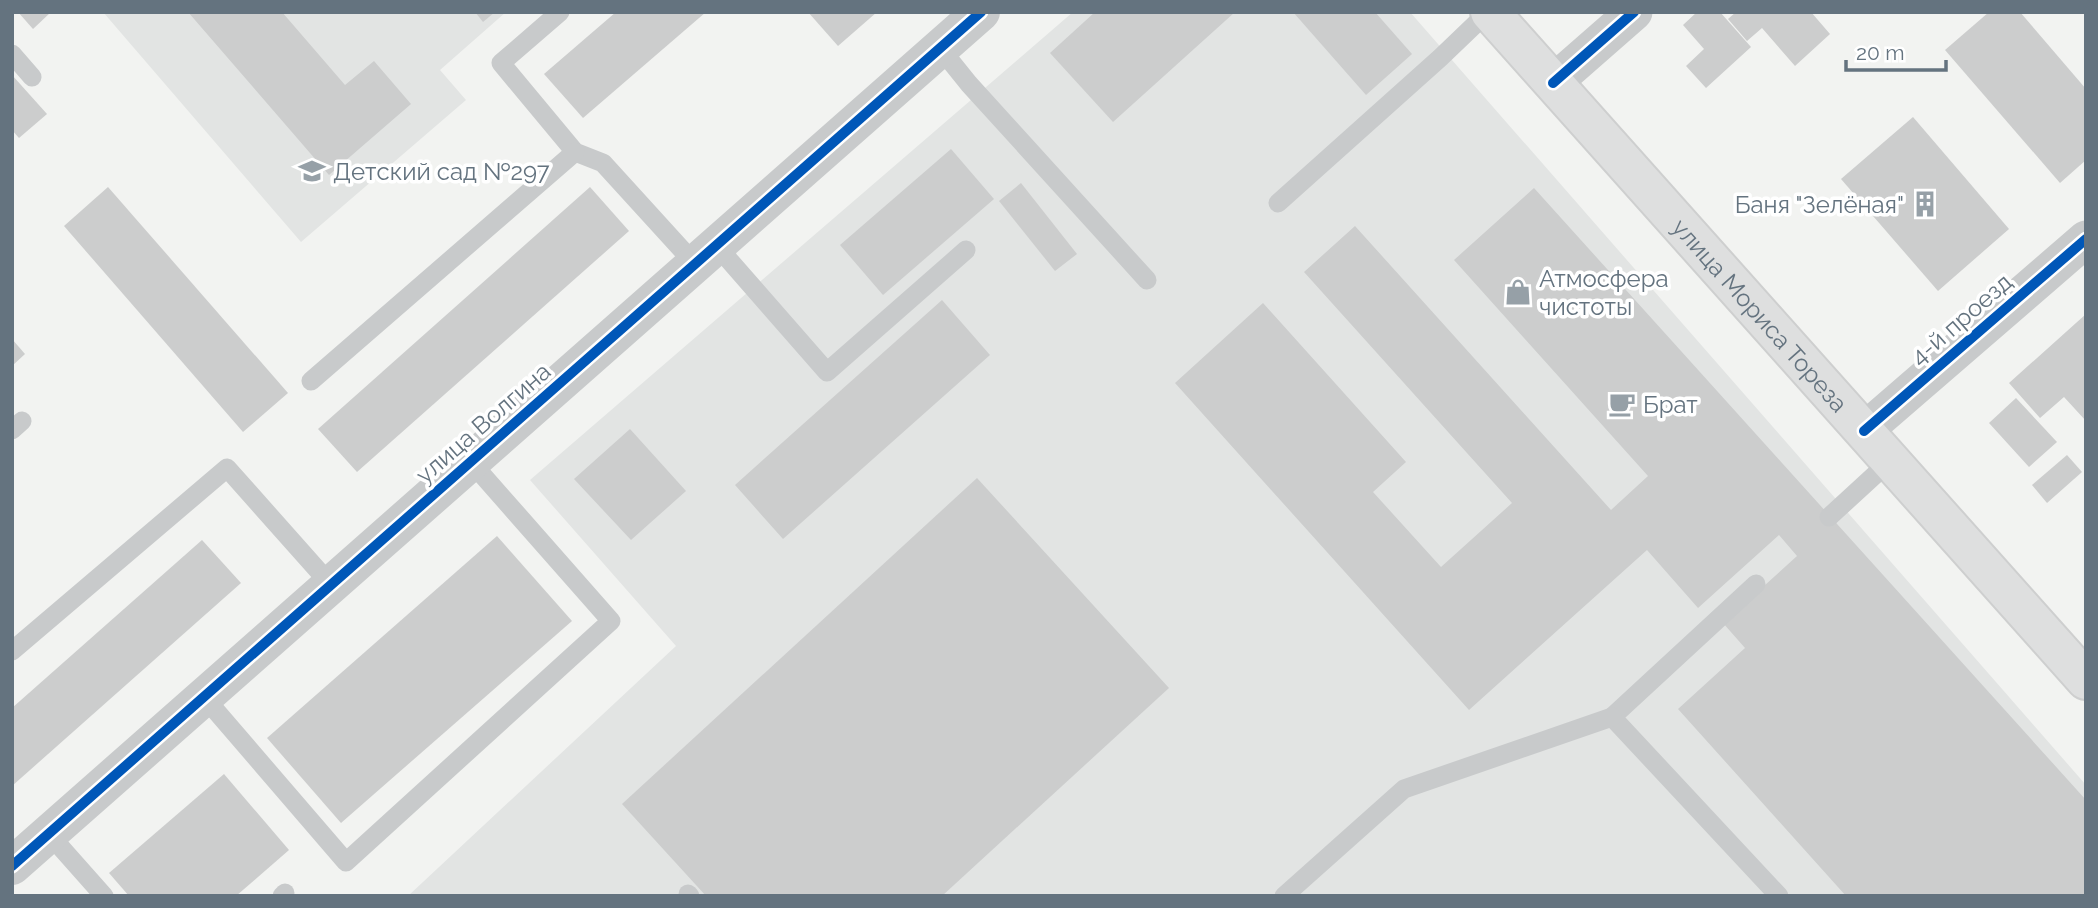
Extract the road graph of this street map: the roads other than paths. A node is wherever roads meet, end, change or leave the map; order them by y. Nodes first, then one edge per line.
1 (560, 12) edge
2 (981, 12) edge
3 (1489, 12) edge
4 (1634, 12) edge
5 (940, 48) junction
6 (12, 54) edge
7 (32, 77) dead end
8 (1553, 83) junction
9 (575, 152) junction
10 (1278, 203) dead end
11 (2086, 239) edge
12 (966, 250) dead end
13 (707, 254) junction
14 (1147, 280) dead end
15 (311, 381) dead end
16 (1864, 431) junction
17 (1890, 461) junction
18 (471, 462) junction
19 (1829, 517) dead end
20 (1756, 584) dead end
21 (331, 585) junction
22 (12, 651) edge
23 (2086, 680) edge
24 (204, 697) junction
25 (1612, 717) junction
26 (49, 834) junction
27 (12, 866) edge
28 (104, 896) edge
29 (1284, 896) edge
30 (1779, 896) edge

1 - 9 lane
2 - 5 street, улица Волгина
3 - 8 main road, улица Мориса Тореза
3 - 10 lane
4 - 8 street
5 - 13 street, улица Волгина
5 - 14 lane
6 - 7 lane
8 - 16 main road, улица Мориса Тореза
9 - 13 lane
9 - 15 lane
11 - 16 street, 4-й проезд
12 - 13 lane
13 - 18 street, улица Волгина
16 - 17 main road, улица Мориса Тореза
17 - 19 lane
17 - 23 main road, улица Мориса Тореза
18 - 21 street, улица Волгина
18 - 24 lane
20 - 25 lane
21 - 22 lane
21 - 24 street, улица Волгина
24 - 26 street, улица Волгина
25 - 29 lane
25 - 30 lane
26 - 27 street, улица Волгина
26 - 28 lane

